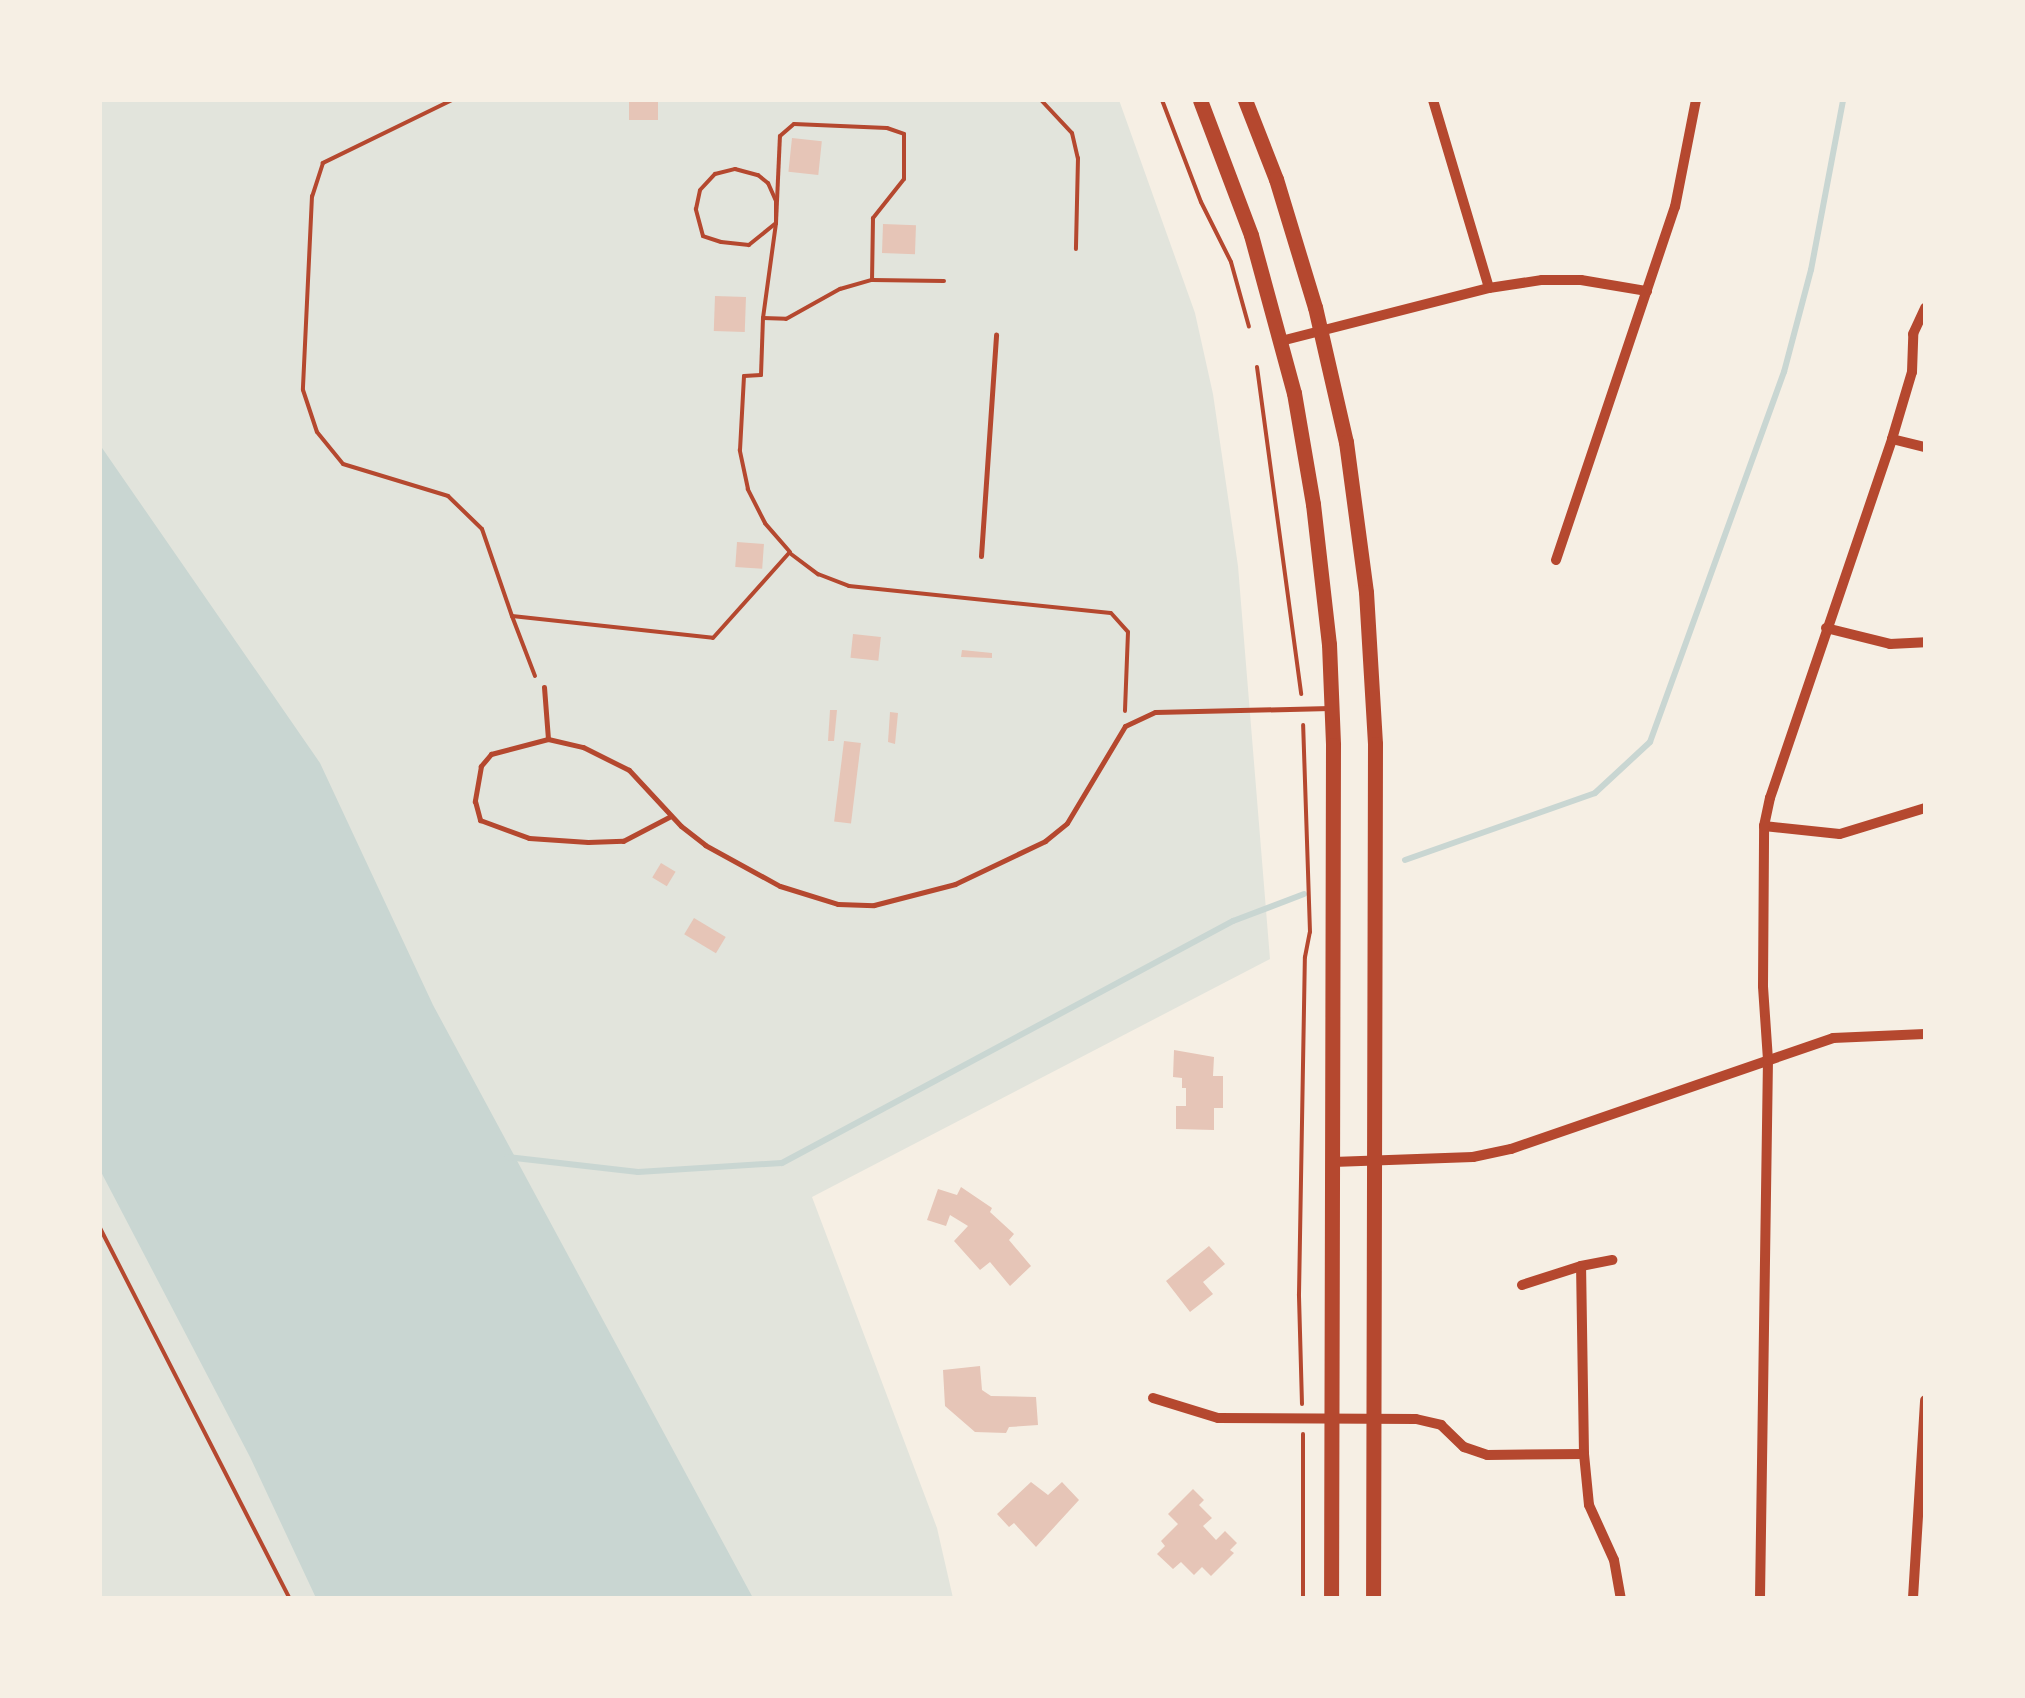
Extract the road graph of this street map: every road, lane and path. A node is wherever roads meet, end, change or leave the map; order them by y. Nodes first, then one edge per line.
1 (452, 100) edge
2 (1041, 100) edge
3 (1162, 100) edge
4 (1200, 100) edge
5 (1245, 100) edge
6 (1433, 100) edge
7 (1696, 100) edge
8 (776, 223) junction
9 (1076, 249) dead end
10 (872, 280) junction
11 (944, 280) dead end
12 (1488, 288) junction
13 (1648, 291) junction
14 (1925, 308) edge
15 (763, 318) junction
16 (1250, 327) dead end
17 (1321, 332) junction
18 (996, 335) dead end
19 (1281, 341) junction
20 (1258, 367) dead end
21 (1892, 439) junction
22 (1925, 447) edge
23 (790, 552) junction
24 (981, 556) dead end
25 (1556, 560) dead end
26 (512, 616) junction
27 (1826, 628) junction
28 (1925, 642) edge
29 (544, 688) joint
30 (1302, 697) dead end
31 (1332, 708) junction
32 (1304, 725) dead end
33 (1125, 726) junction
34 (548, 740) junction
35 (1925, 808) edge
36 (671, 816) junction
37 (1764, 826) junction
38 (1925, 1034) edge
39 (1768, 1060) junction
40 (1333, 1162) junction
41 (1374, 1162) junction
42 (100, 1228) edge
43 (1612, 1260) dead end
44 (1581, 1266) junction
45 (1522, 1285) dead end
46 (1153, 1398) dead end
47 (1925, 1400) edge
48 (1302, 1408) dead end
49 (1332, 1420) junction
50 (1373, 1420) junction
51 (1302, 1432) dead end
52 (1584, 1454) junction
53 (289, 1598) edge
54 (1304, 1598) edge
55 (1332, 1598) edge
56 (1373, 1598) edge
57 (1620, 1598) edge
58 (1760, 1598) edge
59 (1913, 1598) edge

1 - 26 path
2 - 9 path
3 - 16 path
4 - 19 main road
5 - 17 main road
6 - 12 street
7 - 13 street
8 - 8 path
8 - 10 path
8 - 15 path
10 - 11 path
10 - 15 path
12 - 13 street
12 - 17 street
13 - 25 street
14 - 21 street
15 - 23 path
17 - 19 street
17 - 41 main road
18 - 24 lane
19 - 31 main road
20 - 30 path
21 - 22 street
21 - 27 street
23 - 26 path
23 - 33 path
26 - 29 path
27 - 28 street
27 - 37 street
29 - 34 lane
31 - 33 lane
31 - 40 main road
32 - 48 path
33 - 36 lane
34 - 36 lane
34 - 36 lane
35 - 37 street
37 - 39 street
38 - 39 street
39 - 41 street
39 - 58 street
40 - 41 street
40 - 49 main road
41 - 50 main road
42 - 53 path
43 - 44 street
44 - 45 street
44 - 52 street
46 - 49 street
47 - 59 street
49 - 50 street
49 - 55 main road
50 - 52 street
50 - 56 main road
51 - 54 path
52 - 57 street

